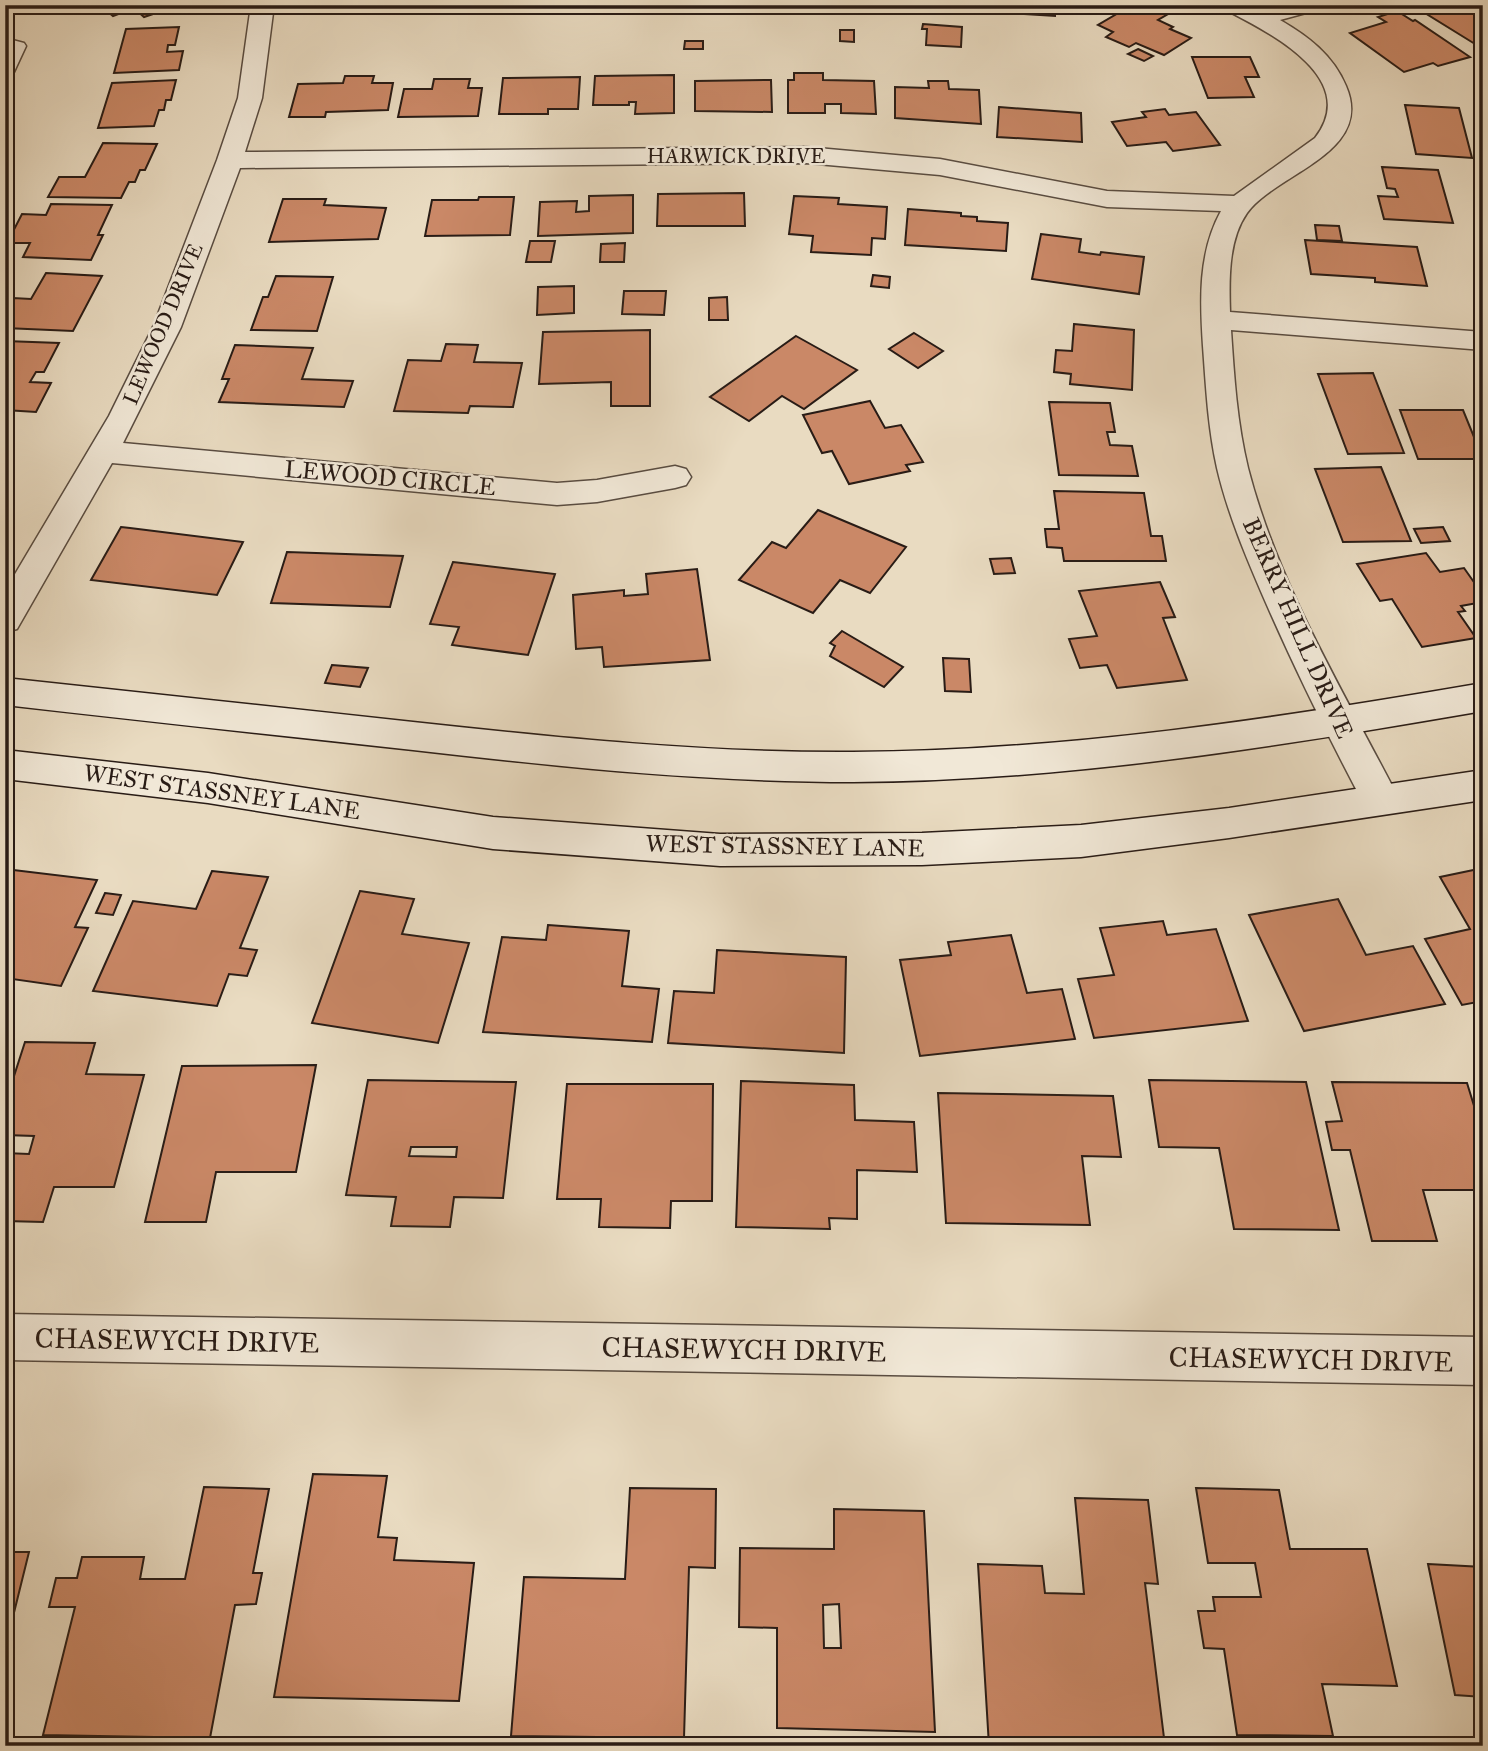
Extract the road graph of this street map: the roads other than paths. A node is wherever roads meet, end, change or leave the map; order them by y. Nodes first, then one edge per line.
1 (263, 5) edge
2 (1234, 5) edge
3 (1309, 5) edge
4 (1259, 18) junction
5 (5, 43) edge
6 (5, 74) edge
7 (230, 160) junction
8 (1237, 204) junction
9 (1216, 320) junction
10 (1483, 341) edge
11 (104, 452) junction
12 (674, 477) dead end
13 (5, 620) edge
14 (5, 691) edge
15 (1483, 697) edge
16 (1338, 723) junction
17 (5, 764) edge
18 (1483, 785) edge
19 (1380, 799) junction
20 (5, 1337) edge
21 (1483, 1361) edge

1 - 7 street, LEWOOD DRIVE
2 - 4 street
3 - 4 street
4 - 8 street
5 - 6 lane
7 - 8 street, HARWICK DRIVE
7 - 11 street, LEWOOD DRIVE
8 - 9 street, BERRY HILL DRIVE
9 - 10 street
9 - 16 street, BERRY HILL DRIVE
11 - 12 street, LEWOOD CIRCLE
11 - 13 street, LEWOOD DRIVE
14 - 16 street
15 - 16 street
16 - 19 street, BERRY HILL DRIVE
17 - 19 street, WEST STASSNEY LANE
18 - 19 street, WEST STASSNEY LANE
20 - 21 street, CHASEWYCH DRIVE

